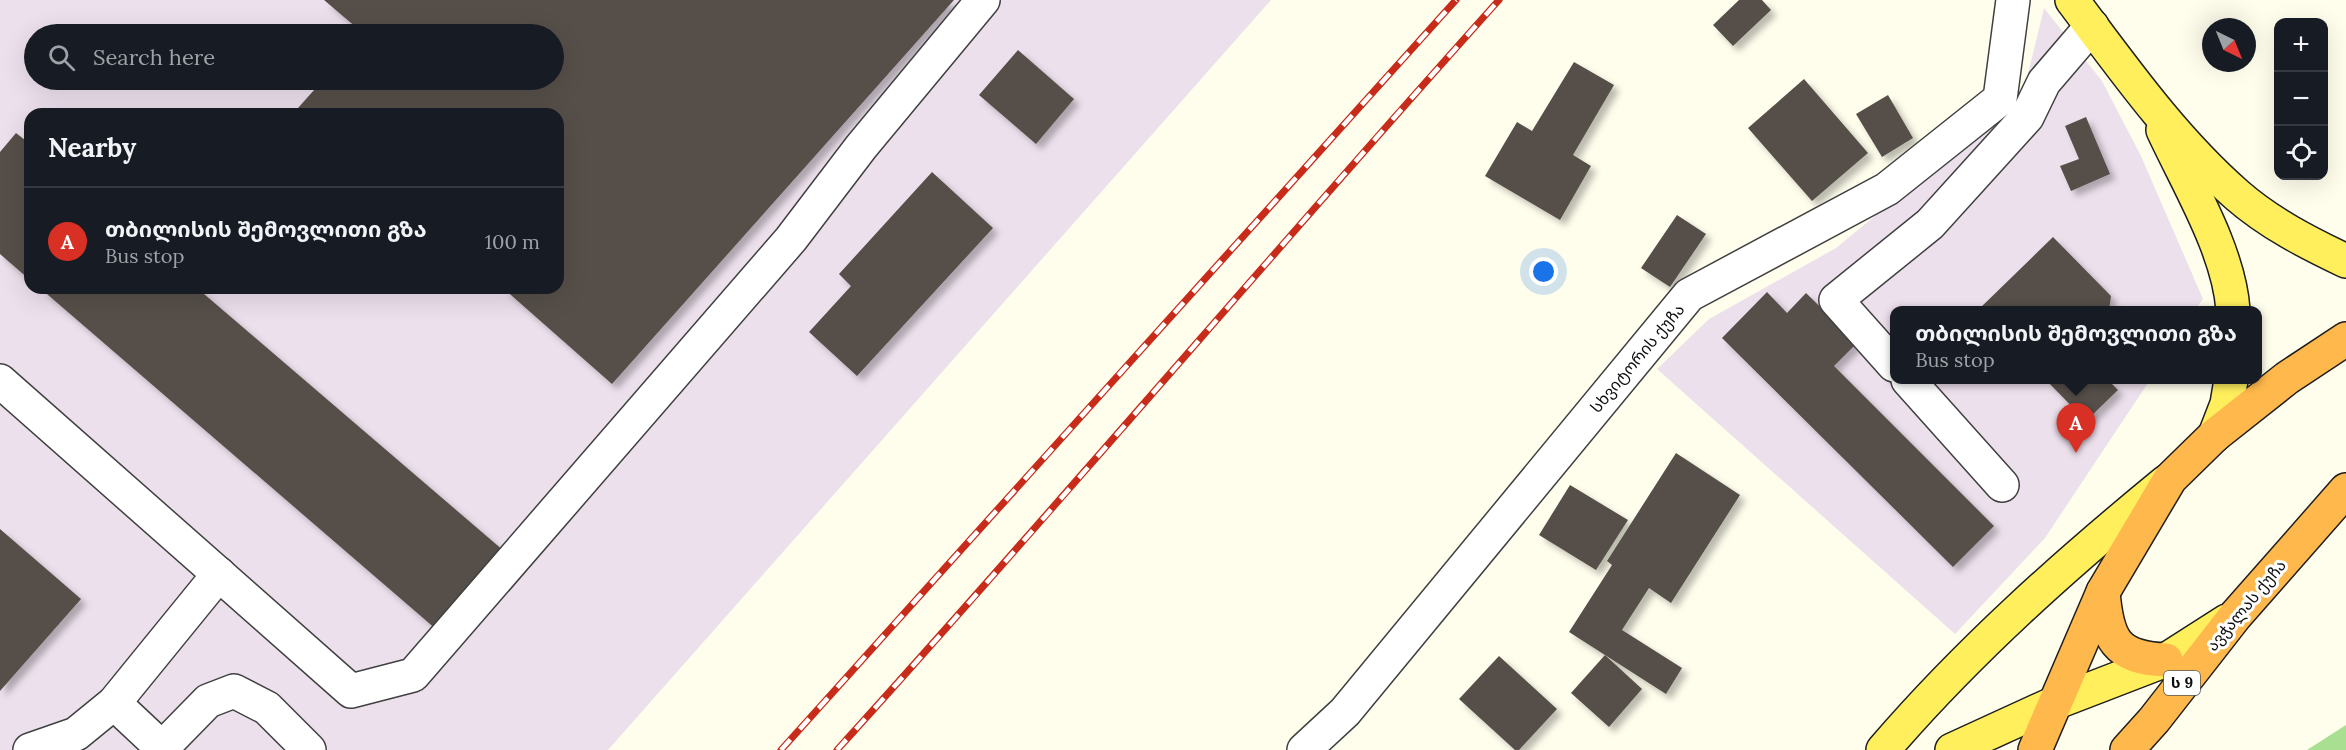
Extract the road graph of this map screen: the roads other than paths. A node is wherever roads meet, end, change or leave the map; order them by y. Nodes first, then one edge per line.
1 (982, 0) edge
2 (2013, 0) edge
3 (2072, 0) edge
4 (2092, 26) junction
5 (2152, 107) junction
6 (2346, 261) edge
7 (2232, 306) edge
8 (2346, 339) edge
9 (1890, 361) edge
10 (0, 381) edge
11 (1912, 384) edge
12 (2230, 384) edge
13 (2215, 435) junction
14 (2170, 479) junction
15 (2002, 484) dead end
16 (2346, 490) edge
17 (219, 574) junction
18 (2103, 592) junction
19 (2236, 615) junction
20 (2166, 660) junction
21 (2057, 702) junction
22 (114, 703) junction
23 (161, 749) edge
24 (30, 750) edge
25 (309, 750) edge
26 (1304, 750) edge
27 (1883, 750) edge
28 (1952, 750) edge
29 (2035, 750) edge
30 (2127, 750) edge

1 - 17 street
2 - 26 street, სხვიტორის ქუჩა
3 - 4 main road
4 - 5 main road
4 - 9 street
5 - 6 main road
5 - 7 main road
8 - 13 highway
10 - 17 street
11 - 15 street
12 - 13 main road
13 - 14 highway
14 - 18 highway
14 - 27 main road
16 - 19 highway, ავჭალას ქუჩა / ს 9
17 - 22 street
18 - 20 highway
18 - 21 highway
19 - 20 main road
19 - 30 highway, ავჭალას ქუჩა / ს 9
20 - 21 main road
21 - 28 main road
21 - 29 highway
22 - 23 street
22 - 24 street
23 - 25 street

